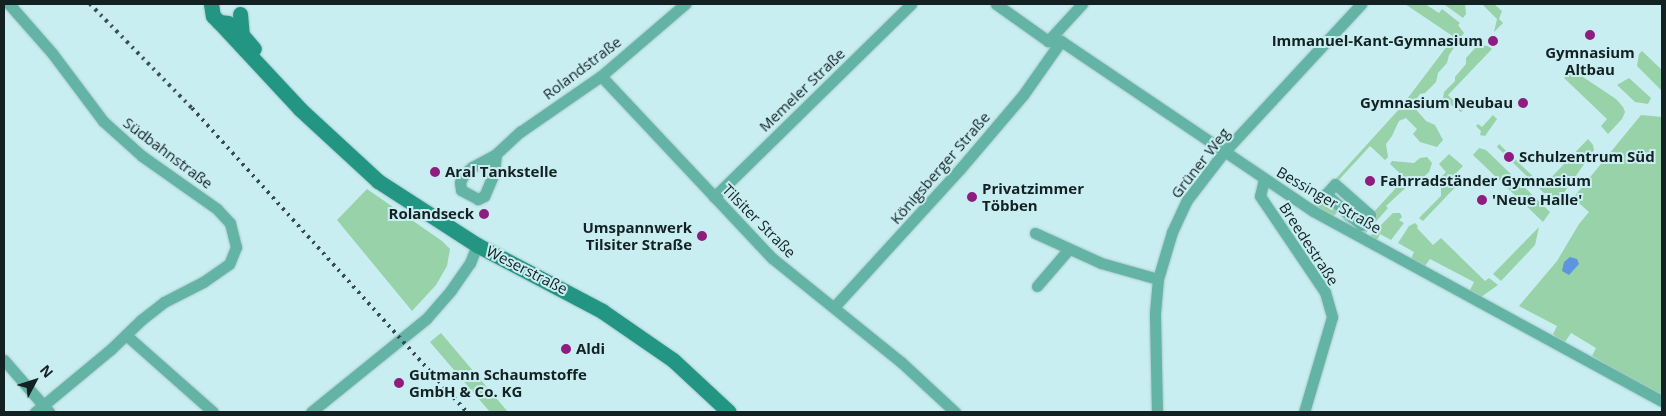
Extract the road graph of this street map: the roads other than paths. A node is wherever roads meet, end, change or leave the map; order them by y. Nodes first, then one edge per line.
1 (9, 4) edge
2 (685, 4) edge
3 (911, 4) edge
4 (996, 4) edge
5 (1082, 4) edge
6 (1361, 4) edge
7 (242, 7) edge
8 (211, 11) edge
9 (1048, 41) junction
10 (1061, 41) junction
11 (601, 76) junction
12 (322, 131) junction
13 (1224, 152) junction
14 (496, 154) dead end
15 (1264, 179) junction
16 (714, 197) junction
17 (1035, 233) dead end
18 (477, 244) junction
19 (1068, 250) junction
20 (1158, 279) junction
21 (1037, 286) dead end
22 (834, 307) junction
23 (126, 335) junction
24 (4, 360) edge
25 (1662, 401) edge
26 (42, 410) edge
27 (213, 412) edge
28 (310, 412) edge
29 (729, 412) edge
30 (954, 412) edge
31 (1157, 412) edge
32 (1304, 412) edge

1 - 23 street, Südbahnstraße
2 - 11 street, Rolandstraße
3 - 16 street, Memeler Straße
4 - 9 street
5 - 9 street
6 - 13 street, Grüner Weg
7 - 8 street
7 - 12 street, Weserstraße
8 - 12 street, Weserstraße
9 - 10 street
10 - 13 street, Bessinger Straße
10 - 22 street, Königsberger Straße
11 - 14 street, Rolandstraße
11 - 16 street, Tilsiter Straße
12 - 18 street, Weserstraße
13 - 15 street, Bessinger Straße
13 - 20 street, Grüner Weg
15 - 25 street, Bessinger Straße
15 - 32 street, Breedestraße
16 - 22 street, Tilsiter Straße
17 - 19 street
18 - 28 street
18 - 29 street, Weserstraße
19 - 20 street
19 - 21 street
20 - 31 street, Grüner Weg
22 - 30 street, Tilsiter Straße
23 - 26 street
23 - 27 street
24 - 26 street

